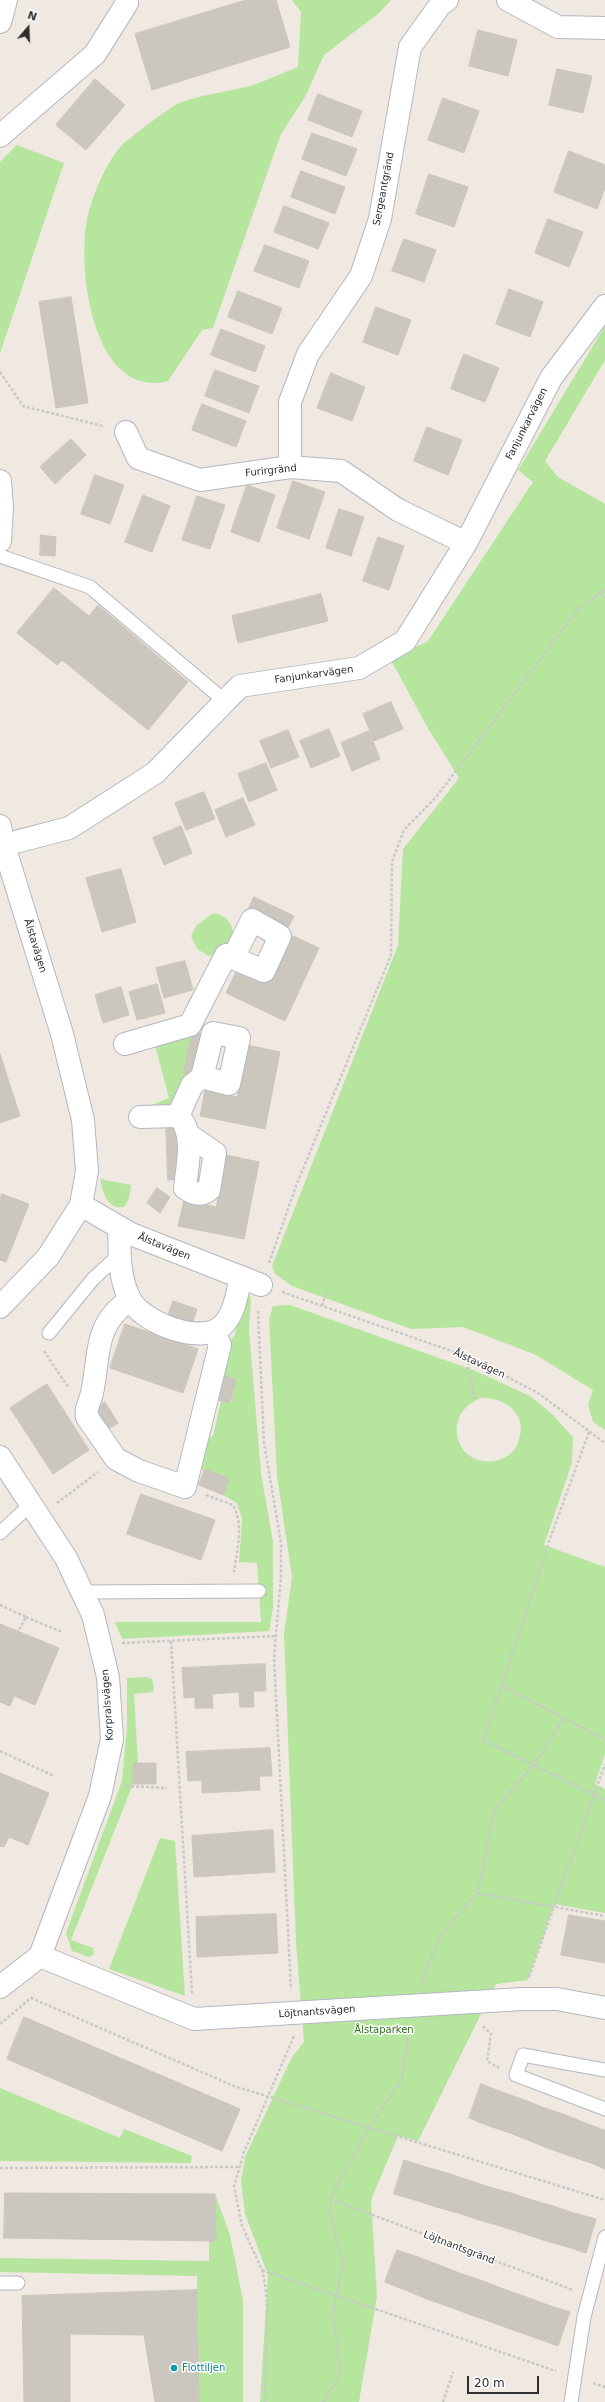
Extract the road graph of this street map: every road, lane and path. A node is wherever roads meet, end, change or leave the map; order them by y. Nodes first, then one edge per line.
1 (6, 0) edge
2 (447, 0) edge
3 (508, 0) edge
4 (127, 3) dead end
5 (0, 22) edge
6 (605, 28) edge
7 (0, 136) edge
8 (605, 306) edge
9 (0, 372) edge
10 (126, 432) joint
11 (290, 467) junction
12 (0, 481) edge
13 (0, 541) edge
14 (466, 542) junction
15 (0, 556) edge
16 (605, 590) edge
17 (600, 593) junction
18 (605, 598) edge
19 (226, 702) junction
20 (1, 839) edge
21 (233, 958) dead end
22 (190, 1025) junction
23 (125, 1044) dead end
24 (140, 1116) dead end
25 (80, 1205) junction
26 (119, 1227) junction
27 (120, 1254) junction
28 (251, 1281) junction
29 (327, 1290) dead end
30 (130, 1300) junction
31 (322, 1306) junction
32 (0, 1307) edge
33 (214, 1332) junction
34 (49, 1333) joint
35 (469, 1357) junction
36 (475, 1400) dead end
37 (86, 1412) junction
38 (589, 1432) junction
39 (605, 1443) edge
40 (0, 1457) edge
41 (116, 1459) junction
42 (185, 1488) junction
43 (34, 1511) junction
44 (0, 1533) edge
45 (232, 1591) junction
46 (259, 1591) dead end
47 (82, 1592) junction
48 (0, 1605) edge
49 (26, 1616) junction
50 (18, 1632) dead end
51 (62, 1632) dead end
52 (276, 1636) junction
53 (171, 1641) junction
54 (100, 1644) junction
55 (501, 1685) junction
56 (564, 1718) junction
57 (605, 1740) edge
58 (0, 1751) edge
59 (605, 1764) edge
60 (533, 1766) junction
61 (54, 1776) dead end
62 (123, 1785) dead end
63 (167, 1788) dead end
64 (594, 1795) junction
65 (605, 1800) edge
66 (477, 1893) junction
67 (554, 1907) junction
68 (605, 1916) edge
69 (40, 1956) junction
70 (0, 1987) edge
71 (291, 1994) dead end
72 (522, 1999) junction
73 (415, 2006) junction
74 (605, 2008) edge
75 (194, 2019) junction
76 (0, 2024) edge
77 (479, 2024) dead end
78 (294, 2037) dead end
79 (488, 2054) dead end
80 (605, 2070) edge
81 (269, 2098) junction
82 (605, 2109) edge
83 (368, 2129) junction
84 (239, 2167) junction
85 (0, 2168) edge
86 (330, 2199) junction
87 (605, 2200) edge
88 (605, 2237) edge
89 (262, 2270) junction
90 (0, 2283) edge
91 (18, 2283) dead end
92 (338, 2296) junction
93 (588, 2296) junction
94 (453, 2372) dead end
95 (575, 2377) junction
96 (605, 2388) edge
97 (265, 2402) edge
98 (323, 2402) edge
99 (443, 2402) edge
100 (570, 2402) edge

1 - 5 street
2 - 11 street, Sergeantgränd
3 - 6 street
4 - 7 street
8 - 14 street, Fanjunkarvägen
9 - 10 path
10 - 11 street, Furirgränd
11 - 14 street, Furirgränd
12 - 13 street
14 - 19 street, Fanjunkarvägen
15 - 19 lane
16 - 17 path
17 - 18 path
17 - 28 path
19 - 20 street, Fanjunkarvägen
20 - 25 street, Ålstavägen
21 - 22 street
22 - 23 street
22 - 24 street
25 - 26 street, Ålstavägen
25 - 32 street
26 - 27 street
26 - 28 street, Ålstavägen
27 - 30 street
27 - 34 lane
28 - 31 path, Ålstavägen
28 - 33 street
28 - 52 path
29 - 31 path
30 - 33 street
30 - 37 street
31 - 35 path, Ålstavägen
33 - 42 street
34 - 37 path
35 - 36 path
35 - 38 path, Ålstavägen
37 - 41 street
38 - 39 path, Ålstavägen
38 - 55 path
40 - 43 street, Korpralsvägen
41 - 42 street
41 - 43 path
42 - 45 path
43 - 44 lane
43 - 47 street, Korpralsvägen
45 - 46 lane
45 - 47 lane
47 - 54 street, Korpralsvägen
48 - 49 path
49 - 50 path
49 - 51 path
52 - 53 path
52 - 71 path
53 - 54 path
53 - 75 path
54 - 69 street, Korpralsvägen
55 - 56 path
55 - 60 path
56 - 57 path
56 - 60 path
58 - 61 path
59 - 64 path
60 - 64 path
60 - 66 path
62 - 63 path
64 - 65 path
64 - 67 path
66 - 67 path
66 - 73 path
67 - 68 path
67 - 72 path
69 - 70 street
69 - 75 street, Löjtnantsvägen
72 - 73 street, Löjtnantsvägen
72 - 74 street, Löjtnantsvägen
73 - 75 street, Löjtnantsvägen
73 - 83 path
76 - 81 path
77 - 79 path
78 - 81 path
80 - 82 lane
81 - 83 path
81 - 84 path
83 - 86 path
83 - 87 path
84 - 85 path
84 - 89 path
86 - 92 path
86 - 93 path, Löjtnantsgränd
88 - 93 lane
89 - 92 path
89 - 97 path
90 - 91 lane
92 - 95 path
92 - 98 path
93 - 95 lane
94 - 99 path
95 - 96 path
95 - 100 lane

